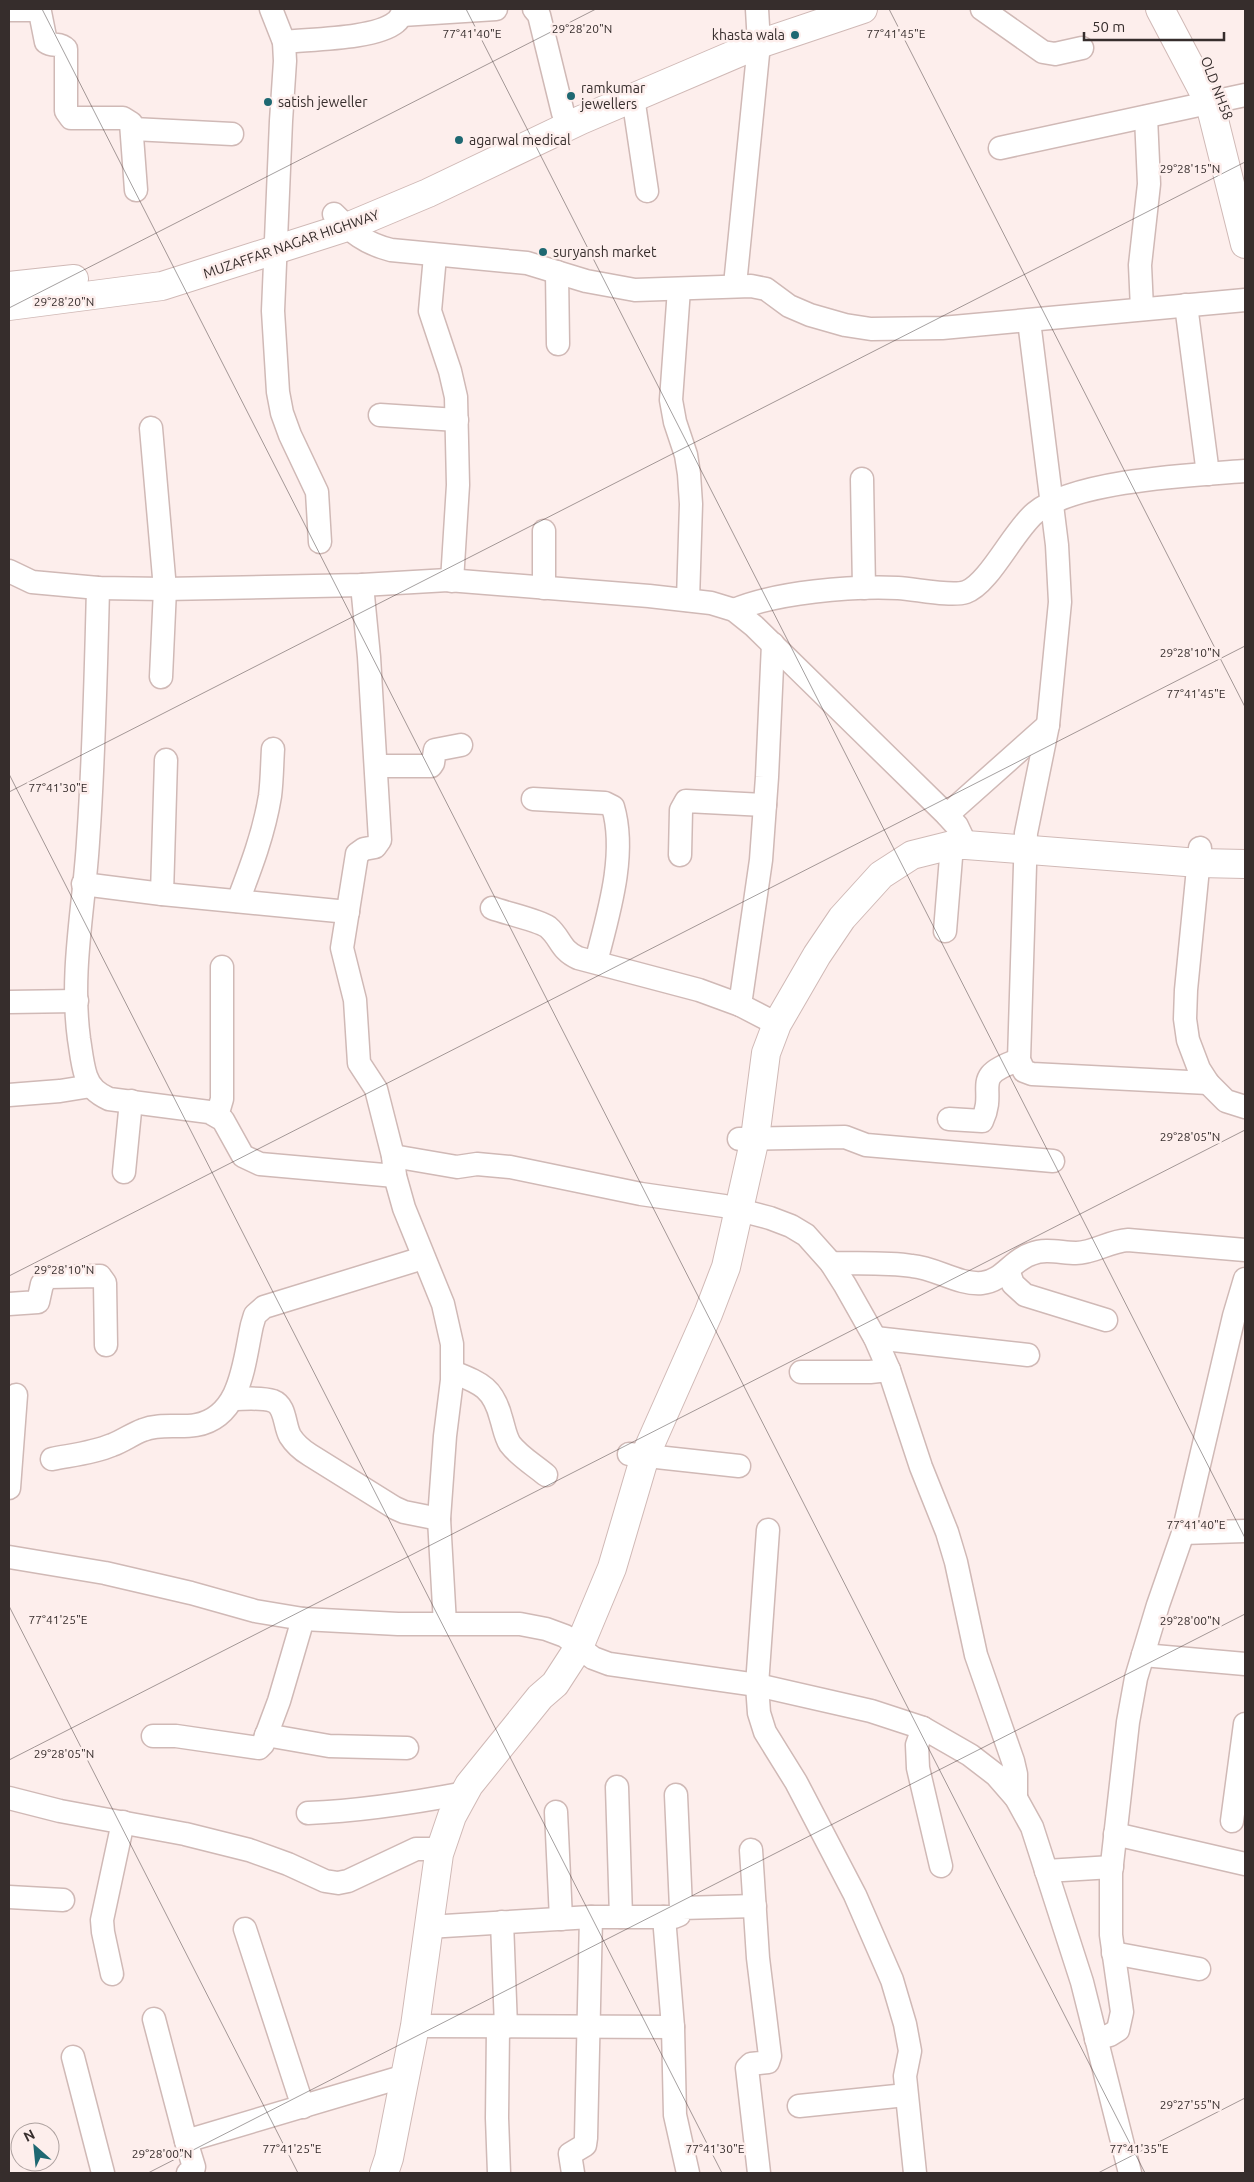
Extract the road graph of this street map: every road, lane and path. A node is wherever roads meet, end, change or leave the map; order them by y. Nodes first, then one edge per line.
1 (271, 9) edge
2 (496, 9) edge
3 (534, 9) edge
4 (815, 9) edge
5 (864, 9) edge
6 (982, 9) edge
7 (1160, 9) edge
8 (1181, 9) edge
9 (9, 10) edge
10 (403, 12) edge
11 (758, 27) edge
12 (284, 42) junction
13 (1082, 48) dead end
14 (632, 97) junction
15 (1227, 100) edge
16 (563, 113) junction
17 (1146, 117) junction
18 (133, 129) junction
19 (232, 134) dead end
20 (1000, 148) dead end
21 (1245, 171) edge
22 (136, 190) dead end
23 (647, 191) dead end
24 (340, 221) junction
25 (277, 241) junction
26 (1245, 244) edge
27 (435, 256) junction
28 (557, 272) junction
29 (735, 285) junction
30 (9, 286) edge
31 (679, 289) junction
32 (1245, 300) edge
33 (1186, 305) junction
34 (9, 306) edge
35 (1142, 309) junction
36 (1029, 321) junction
37 (558, 344) dead end
38 (380, 415) dead end
39 (456, 420) junction
40 (151, 428) dead end
41 (1245, 471) edge
42 (1208, 474) junction
43 (862, 479) dead end
44 (1052, 502) junction
45 (544, 531) dead end
46 (320, 542) dead end
47 (9, 571) edge
48 (452, 581) junction
49 (362, 585) junction
50 (98, 588) junction
51 (544, 588) junction
52 (864, 588) junction
53 (165, 589) junction
54 (688, 600) junction
55 (734, 610) junction
56 (773, 644) junction
57 (161, 677) dead end
58 (1048, 725) junction
59 (461, 745) dead end
60 (273, 749) dead end
61 (166, 760) dead end
62 (376, 766) junction
63 (533, 799) dead end
64 (765, 805) junction
65 (955, 833) junction
66 (1026, 842) junction
67 (1245, 849) edge
68 (680, 855) dead end
69 (1200, 856) junction
70 (1245, 864) edge
71 (83, 884) junction
72 (162, 894) junction
73 (238, 901) junction
74 (492, 908) dead end
75 (348, 912) junction
76 (945, 931) dead end
77 (596, 962) junction
78 (222, 967) dead end
79 (77, 1001) junction
80 (9, 1002) edge
81 (740, 1004) junction
82 (771, 1021) junction
83 (1019, 1060) junction
84 (1208, 1083) junction
85 (91, 1086) junction
86 (9, 1095) edge
87 (131, 1101) junction
88 (1245, 1107) edge
89 (217, 1116) junction
90 (949, 1119) dead end
91 (747, 1139) junction
92 (1053, 1161) dead end
93 (394, 1166) junction
94 (124, 1172) dead end
95 (732, 1208) junction
96 (1245, 1250) edge
97 (422, 1258) junction
98 (832, 1264) junction
99 (1008, 1270) junction
100 (1245, 1279) edge
101 (9, 1304) edge
102 (1106, 1320) dead end
103 (874, 1338) junction
104 (106, 1344) dead end
105 (1028, 1356) dead end
106 (889, 1370) junction
107 (453, 1372) junction
108 (801, 1372) dead end
109 (16, 1395) dead end
110 (233, 1398) junction
111 (637, 1455) junction
112 (52, 1459) dead end
113 (739, 1466) dead end
114 (546, 1475) dead end
115 (9, 1488) edge
116 (438, 1519) junction
117 (768, 1530) dead end
118 (1245, 1531) edge
119 (1183, 1533) junction
120 (9, 1557) edge
121 (303, 1619) junction
122 (445, 1624) junction
123 (572, 1642) junction
124 (1143, 1655) junction
125 (1245, 1664) edge
126 (757, 1685) junction
127 (923, 1728) junction
128 (266, 1735) junction
129 (153, 1736) dead end
130 (1244, 1737) edge
131 (407, 1748) dead end
132 (616, 1787) dead end
133 (1241, 1791) edge
134 (465, 1793) junction
135 (676, 1795) dead end
136 (9, 1798) edge
137 (1016, 1798) junction
138 (556, 1812) dead end
139 (308, 1813) dead end
140 (1232, 1821) dead end
141 (123, 1822) junction
142 (1115, 1834) junction
143 (441, 1849) junction
144 (751, 1850) dead end
145 (1245, 1864) edge
146 (941, 1866) dead end
147 (1112, 1867) junction
148 (1046, 1871) junction
149 (9, 1897) edge
150 (63, 1900) dead end
151 (755, 1906) junction
152 (672, 1912) junction
153 (621, 1916) junction
154 (591, 1917) junction
155 (561, 1919) junction
156 (502, 1922) junction
157 (428, 1927) junction
158 (245, 1929) dead end
159 (1113, 1953) junction
160 (1199, 1969) dead end
161 (112, 1974) dead end
162 (154, 2019) dead end
163 (415, 2026) junction
164 (674, 2027) junction
165 (502, 2028) junction
166 (589, 2028) junction
167 (1096, 2039) junction
168 (73, 2057) dead end
169 (406, 2076) junction
170 (906, 2095) junction
171 (799, 2106) dead end
172 (303, 2107) junction
173 (186, 2141) junction
174 (103, 2173) edge
175 (188, 2173) edge
176 (384, 2173) edge
177 (499, 2173) edge
178 (573, 2173) edge
179 (688, 2173) edge
180 (759, 2173) edge
181 (915, 2173) edge
182 (1130, 2173) edge

1 - 12 street
2 - 10 street
3 - 16 street
4 - 11 main road, MUZAFFAR NAGAR HIGHWAY
5 - 11 main road, MUZAFFAR NAGAR HIGHWAY
6 - 13 street
7 - 15 main road, OLD NH58
8 - 15 main road, OLD NH58
9 - 18 street
10 - 12 street
11 - 14 main road, MUZAFFAR NAGAR HIGHWAY
11 - 16 main road, MUZAFFAR NAGAR HIGHWAY
11 - 29 street
12 - 25 street
14 - 23 street
14 - 24 main road, MUZAFFAR NAGAR HIGHWAY
15 - 17 street
15 - 21 main road, OLD NH58
15 - 26 main road, OLD NH58
16 - 24 main road, MUZAFFAR NAGAR HIGHWAY
17 - 20 street
17 - 35 street
18 - 19 street
18 - 22 street
24 - 25 main road, MUZAFFAR NAGAR HIGHWAY
24 - 27 street
25 - 30 main road, MUZAFFAR NAGAR HIGHWAY
25 - 34 main road, MUZAFFAR NAGAR HIGHWAY
25 - 46 street
27 - 28 street
27 - 39 street
28 - 31 street
28 - 37 street
29 - 31 street
29 - 36 street
31 - 54 street
32 - 33 street
33 - 35 street
33 - 42 street
35 - 36 street
36 - 44 street
38 - 39 street
39 - 48 street
40 - 53 street
41 - 42 street
42 - 44 street
43 - 52 street
44 - 52 street
44 - 58 street
45 - 51 street
47 - 50 street
48 - 49 street
48 - 51 street
49 - 53 street
49 - 62 street
50 - 53 street
50 - 71 street
51 - 54 street
52 - 55 street
53 - 57 street
54 - 55 street
55 - 56 street
56 - 64 street
56 - 65 street
58 - 65 street
58 - 66 street
59 - 62 street
60 - 73 street
61 - 72 street
62 - 75 street
63 - 77 street
64 - 68 street
64 - 81 street
65 - 66 main road
65 - 76 street
65 - 82 main road
66 - 69 main road
66 - 83 street
67 - 69 main road
69 - 70 main road
69 - 84 street
71 - 72 street
71 - 79 street
72 - 73 street
73 - 75 street
74 - 77 street
75 - 93 street
77 - 81 street
78 - 89 street
79 - 80 street
79 - 85 street
81 - 82 street
82 - 91 main road
83 - 84 street
83 - 90 street
84 - 88 street
85 - 86 street
85 - 87 street
87 - 89 street
87 - 94 street
89 - 93 street
91 - 92 street
91 - 95 main road
93 - 95 street
93 - 97 street
95 - 98 street
95 - 111 main road
96 - 99 street
97 - 107 street
97 - 110 street
98 - 99 street
98 - 103 street
99 - 102 street
100 - 119 street
101 - 104 street
103 - 105 street
103 - 106 street
106 - 108 street
106 - 137 street
107 - 114 street
107 - 116 street
109 - 115 street
110 - 112 street
110 - 116 street
111 - 113 street
111 - 123 main road
116 - 122 street
117 - 126 street
118 - 119 street
119 - 124 street
120 - 121 street
121 - 122 street
121 - 128 street
122 - 123 street
123 - 126 street
123 - 134 main road
124 - 125 street
124 - 142 street
126 - 127 street
126 - 170 street
127 - 137 street
127 - 146 street
128 - 129 street
128 - 131 street
130 - 133 street
132 - 153 street
133 - 140 street
134 - 139 street
134 - 143 main road
135 - 152 street
136 - 141 street
137 - 148 street
138 - 155 street
141 - 143 street
141 - 161 street
142 - 145 street
142 - 147 street
143 - 157 main road
144 - 151 street
147 - 148 street
147 - 159 street
148 - 167 street
149 - 150 street
151 - 152 street
151 - 180 street
152 - 153 street
152 - 164 street
153 - 154 street
154 - 155 street
154 - 166 street
155 - 156 street
156 - 157 street
156 - 165 street
157 - 163 main road
158 - 172 street
159 - 160 street
159 - 167 street
162 - 173 street
163 - 165 street
163 - 169 main road
164 - 166 street
164 - 179 street
165 - 166 street
165 - 177 street
166 - 178 street
167 - 182 street
168 - 174 street
169 - 172 street
169 - 176 main road
170 - 171 street
170 - 181 street
172 - 173 street
173 - 175 street

